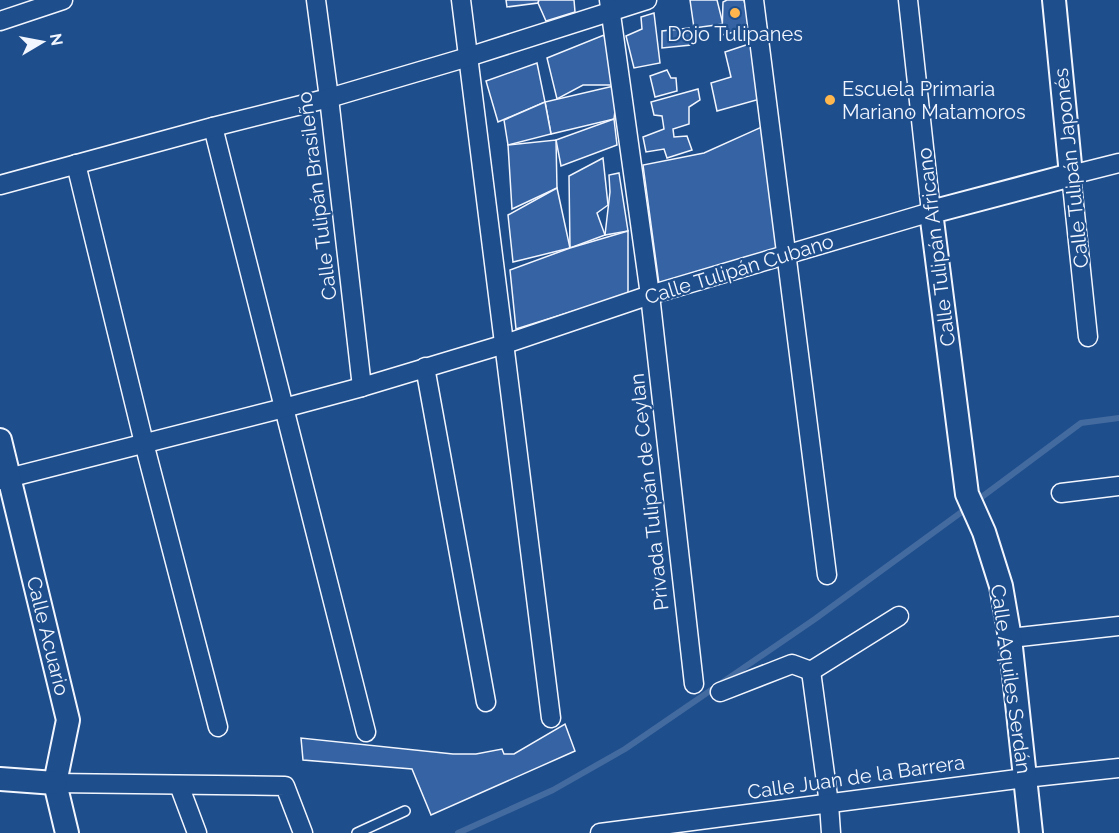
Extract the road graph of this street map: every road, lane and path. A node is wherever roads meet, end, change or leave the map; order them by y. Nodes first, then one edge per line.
1 (63, 0) edge
2 (316, 0) edge
3 (461, 0) edge
4 (647, 0) edge
5 (754, 0) edge
6 (908, 0) edge
7 (1054, 0) edge
8 (610, 6) edge
9 (0, 21) edge
10 (468, 57) junction
11 (329, 98) junction
12 (213, 128) junction
13 (1119, 163) edge
14 (76, 164) junction
15 (1071, 175) junction
16 (0, 185) edge
17 (932, 212) junction
18 (787, 254) junction
19 (650, 295) junction
20 (1088, 337) dead end
21 (505, 344) junction
22 (425, 367) junction
23 (362, 387) junction
24 (284, 408) junction
25 (0, 441) edge
26 (144, 443) junction
27 (4, 479) edge
28 (1119, 486) edge
29 (1061, 493) dead end
30 (967, 494) joint
31 (827, 575) dead end
32 (899, 616) dead end
33 (1119, 626) edge
34 (1010, 638) junction
35 (811, 671) junction
36 (694, 684) dead end
37 (720, 692) dead end
38 (486, 702) dead end
39 (551, 717) dead end
40 (218, 727) dead end
41 (366, 732) dead end
42 (1119, 768) edge
43 (1025, 778) junction
44 (0, 779) edge
45 (55, 783) junction
46 (179, 785) junction
47 (829, 804) junction
48 (405, 811) dead end
49 (67, 833) edge
50 (197, 833) edge
51 (303, 833) edge
52 (357, 833) edge
53 (600, 833) edge
54 (831, 833) edge
55 (1031, 833) edge

1 - 9 street
2 - 11 street, Calle Tulipán Brasileño
3 - 10 street
4 - 8 street
5 - 18 street
6 - 17 street, Calle Tulipán Africano
7 - 15 street, Calle Tulipán Japonés
8 - 10 street
8 - 19 street, Privada Tulipán de Ceylan
10 - 11 street
10 - 21 street
11 - 12 street
11 - 23 street, Calle Tulipán Brasileño
12 - 14 street
12 - 24 street
13 - 15 street, Calle Tulipán Cubano
14 - 16 street
14 - 26 street
15 - 17 street, Calle Tulipán Cubano
15 - 20 street, Calle Tulipán Japonés
17 - 18 street, Calle Tulipán Cubano
17 - 30 street, Calle Tulipán Africano
18 - 19 street, Calle Tulipán Cubano
18 - 31 street
19 - 21 street, Calle Tulipán Cubano
19 - 36 street, Privada Tulipán de Ceylan
21 - 22 street, Calle Tulipán Cubano
21 - 39 street
22 - 23 street, Calle Tulipán Cubano
22 - 38 street
23 - 24 street, Calle Tulipán Cubano
24 - 26 street, Calle Tulipán Cubano
24 - 41 street
25 - 27 street, Calle Acuario
26 - 27 street, Calle Tulipán Cubano
26 - 40 street
27 - 45 street, Calle Acuario
28 - 29 street
30 - 34 street, Calle Aquiles Serdán
32 - 35 street
33 - 34 street
34 - 43 street, Calle Aquiles Serdán
35 - 37 street
35 - 47 street
42 - 43 street, Calle Juan de la Barrera
43 - 47 street, Calle Juan de la Barrera
43 - 55 street, Calle Aquiles Serdán
44 - 45 street
45 - 46 street
45 - 49 street, Calle Acuario
46 - 50 street
46 - 51 street
47 - 53 street, Calle Juan de la Barrera
47 - 54 street
48 - 52 lane

